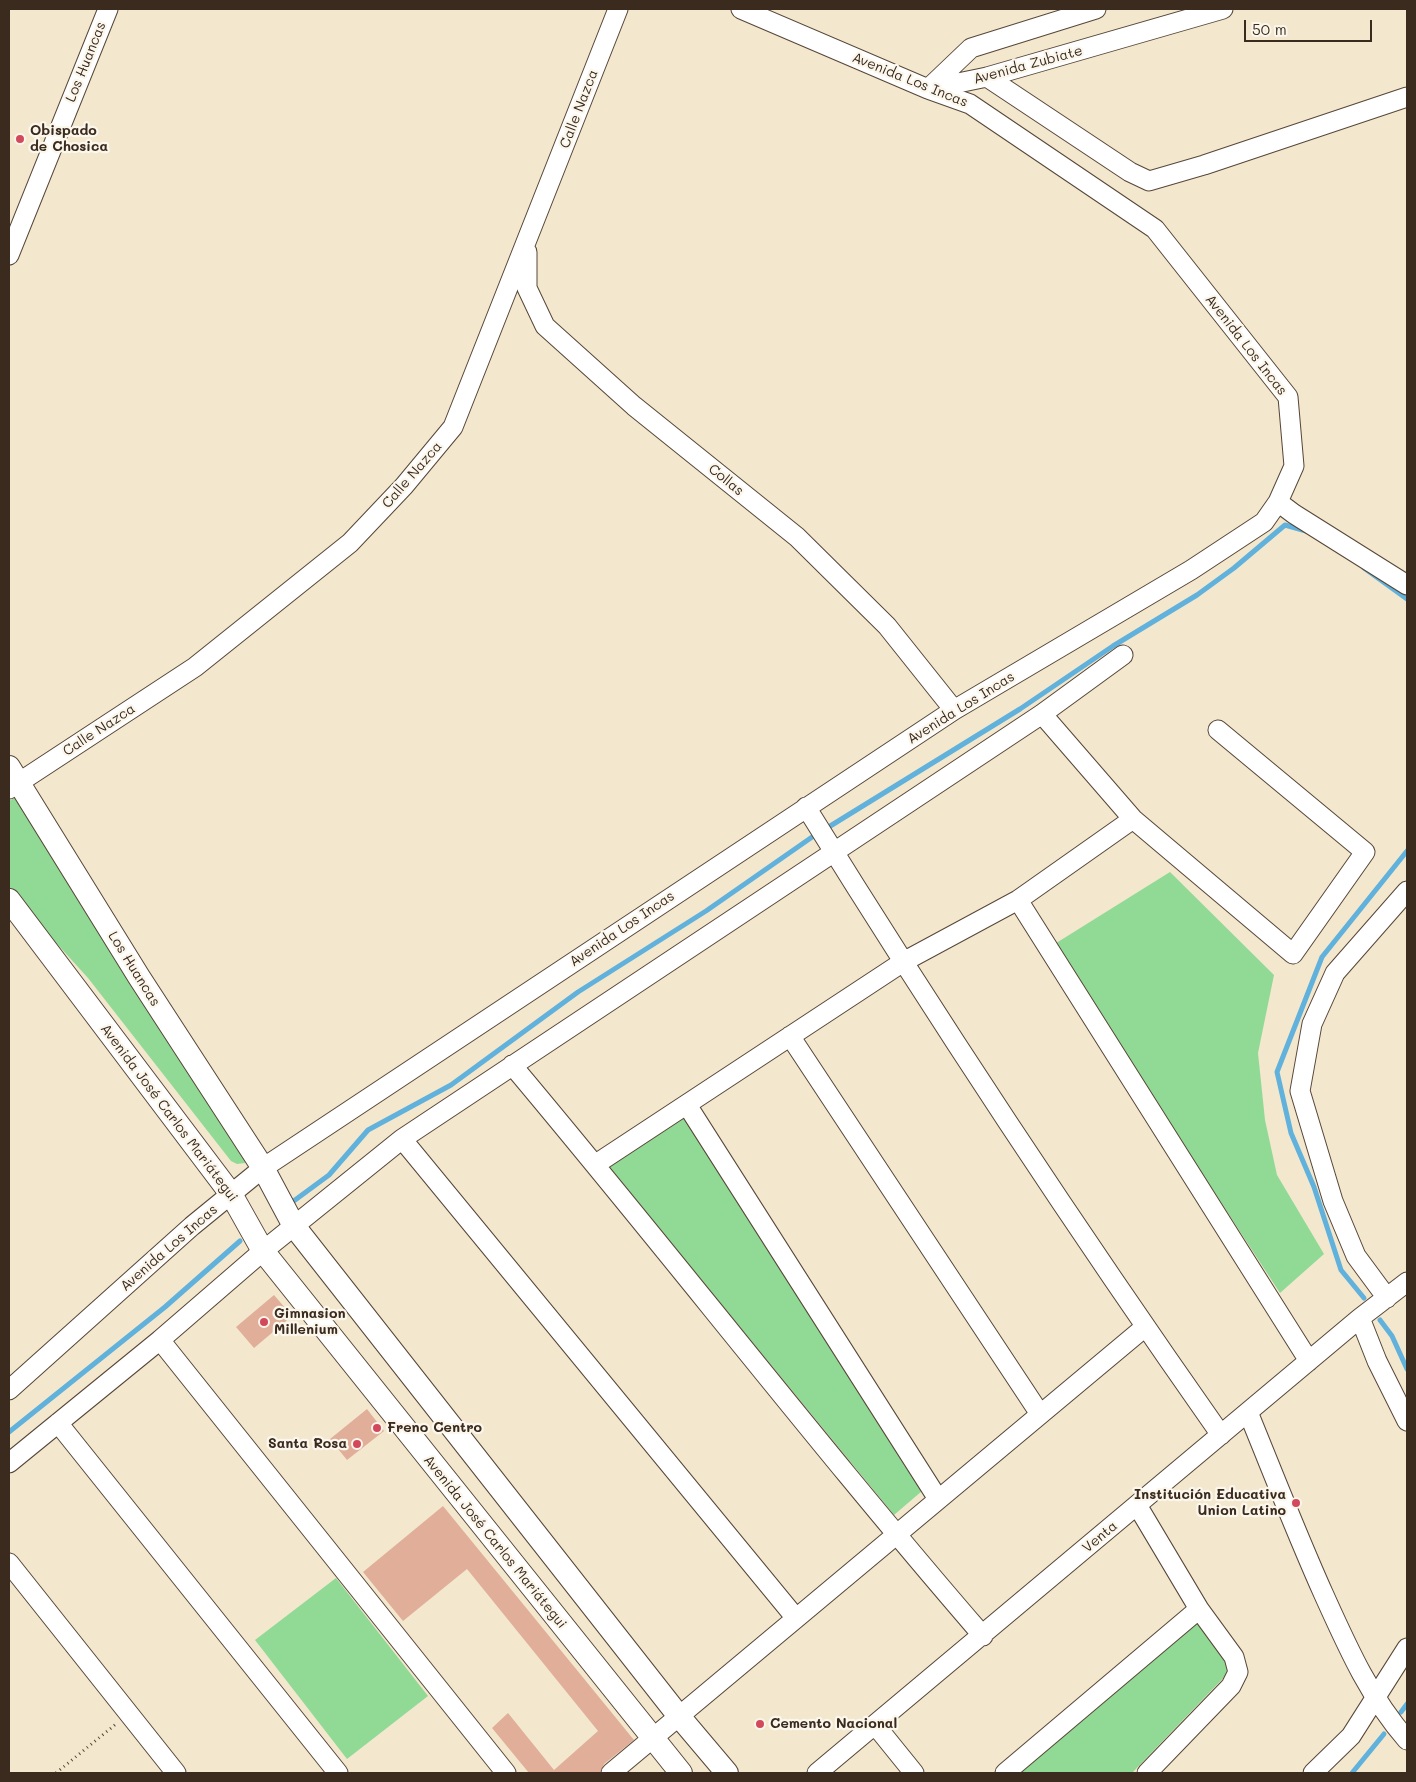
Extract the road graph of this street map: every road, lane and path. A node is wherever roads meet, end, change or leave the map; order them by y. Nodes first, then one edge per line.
1 (108, 9) edge
2 (618, 9) edge
3 (741, 9) edge
4 (1223, 9) edge
5 (1088, 10) edge
6 (987, 77) junction
7 (928, 89) junction
8 (1407, 97) edge
9 (527, 243) junction
10 (9, 255) edge
11 (1278, 502) junction
12 (1406, 583) edge
13 (1123, 655) dead end
14 (954, 710) junction
15 (1042, 714) junction
16 (1218, 730) dead end
17 (12, 780) edge
18 (806, 807) junction
19 (1134, 819) junction
20 (833, 851) junction
21 (1407, 891) edge
22 (9, 900) edge
23 (1018, 900) junction
24 (902, 962) junction
25 (790, 1036) junction
26 (512, 1065) junction
27 (687, 1105) junction
28 (402, 1139) junction
29 (596, 1164) junction
30 (263, 1168) junction
31 (231, 1194) junction
32 (294, 1226) junction
33 (263, 1251) junction
34 (1407, 1282) edge
35 (1387, 1298) junction
36 (1360, 1318) junction
37 (1145, 1327) junction
38 (160, 1340) junction
39 (1309, 1361) junction
40 (9, 1390) edge
41 (1248, 1412) junction
42 (1040, 1414) junction
43 (1407, 1422) edge
44 (58, 1423) junction
45 (1221, 1435) junction
46 (9, 1463) edge
47 (938, 1499) junction
48 (1137, 1505) junction
49 (896, 1535) junction
50 (9, 1564) edge
51 (1199, 1609) junction
52 (795, 1618) junction
53 (983, 1636) junction
54 (1407, 1648) edge
55 (1375, 1696) junction
56 (128, 1714) junction
57 (678, 1715) junction
58 (876, 1726) junction
59 (652, 1738) junction
60 (1407, 1740) edge
61 (56, 1773) edge
62 (176, 1773) edge
63 (338, 1773) edge
64 (506, 1773) edge
65 (611, 1773) edge
66 (680, 1773) edge
67 (728, 1773) edge
68 (817, 1773) edge
69 (914, 1773) edge
70 (1005, 1773) edge
71 (1147, 1773) edge
72 (1313, 1773) edge

1 - 10 street, Los Huancas
2 - 9 street, Calle Nazca
3 - 7 street, Avenida Los Incas
4 - 6 street, Avenida Zubiate
5 - 7 street, Avenida Zubiate
6 - 7 street, Avenida Zubiate
6 - 8 street
7 - 11 street, Avenida Los Incas
9 - 14 street, Collas
9 - 17 street, Calle Nazca
11 - 12 street
11 - 14 street, Avenida Los Incas
13 - 15 street
14 - 18 street, Avenida Los Incas
15 - 19 street
15 - 20 street
16 - 19 street
17 - 30 main road, Los Huancas
18 - 20 street
18 - 30 street, Avenida Los Incas
19 - 23 street
20 - 24 street
20 - 26 street
21 - 35 street
22 - 31 main road, Avenida José Carlos Mariátegui
23 - 24 street
23 - 39 street
24 - 25 street
24 - 37 street
25 - 27 street
25 - 42 street
26 - 28 street
26 - 29 street
27 - 29 street
27 - 47 street
28 - 32 street
28 - 52 street
29 - 49 street
30 - 31 street, Avenida Los Incas
30 - 32 main road
31 - 33 main road, Avenida José Carlos Mariátegui
31 - 40 street, Avenida Los Incas
32 - 33 street
32 - 57 main road
33 - 38 street
33 - 59 main road, Avenida José Carlos Mariátegui
34 - 35 street, Venta
35 - 36 street, Venta
36 - 39 street, Venta
36 - 43 street
37 - 42 street
37 - 45 street
38 - 44 street
38 - 64 street
39 - 41 street, Venta
41 - 45 street, Venta
41 - 55 street
42 - 47 street
44 - 46 street
44 - 63 street
45 - 48 street, Venta
47 - 49 street
48 - 51 street
48 - 53 street, Venta
49 - 52 street
49 - 53 street
50 - 56 street
51 - 70 street
51 - 71 street
52 - 57 street
53 - 58 street, Venta
54 - 55 street
55 - 60 street
55 - 72 street
56 - 61 path
56 - 62 street
57 - 59 street
57 - 67 main road
58 - 68 street, Venta
58 - 69 street
59 - 65 street
59 - 66 main road, Avenida José Carlos Mariátegui

